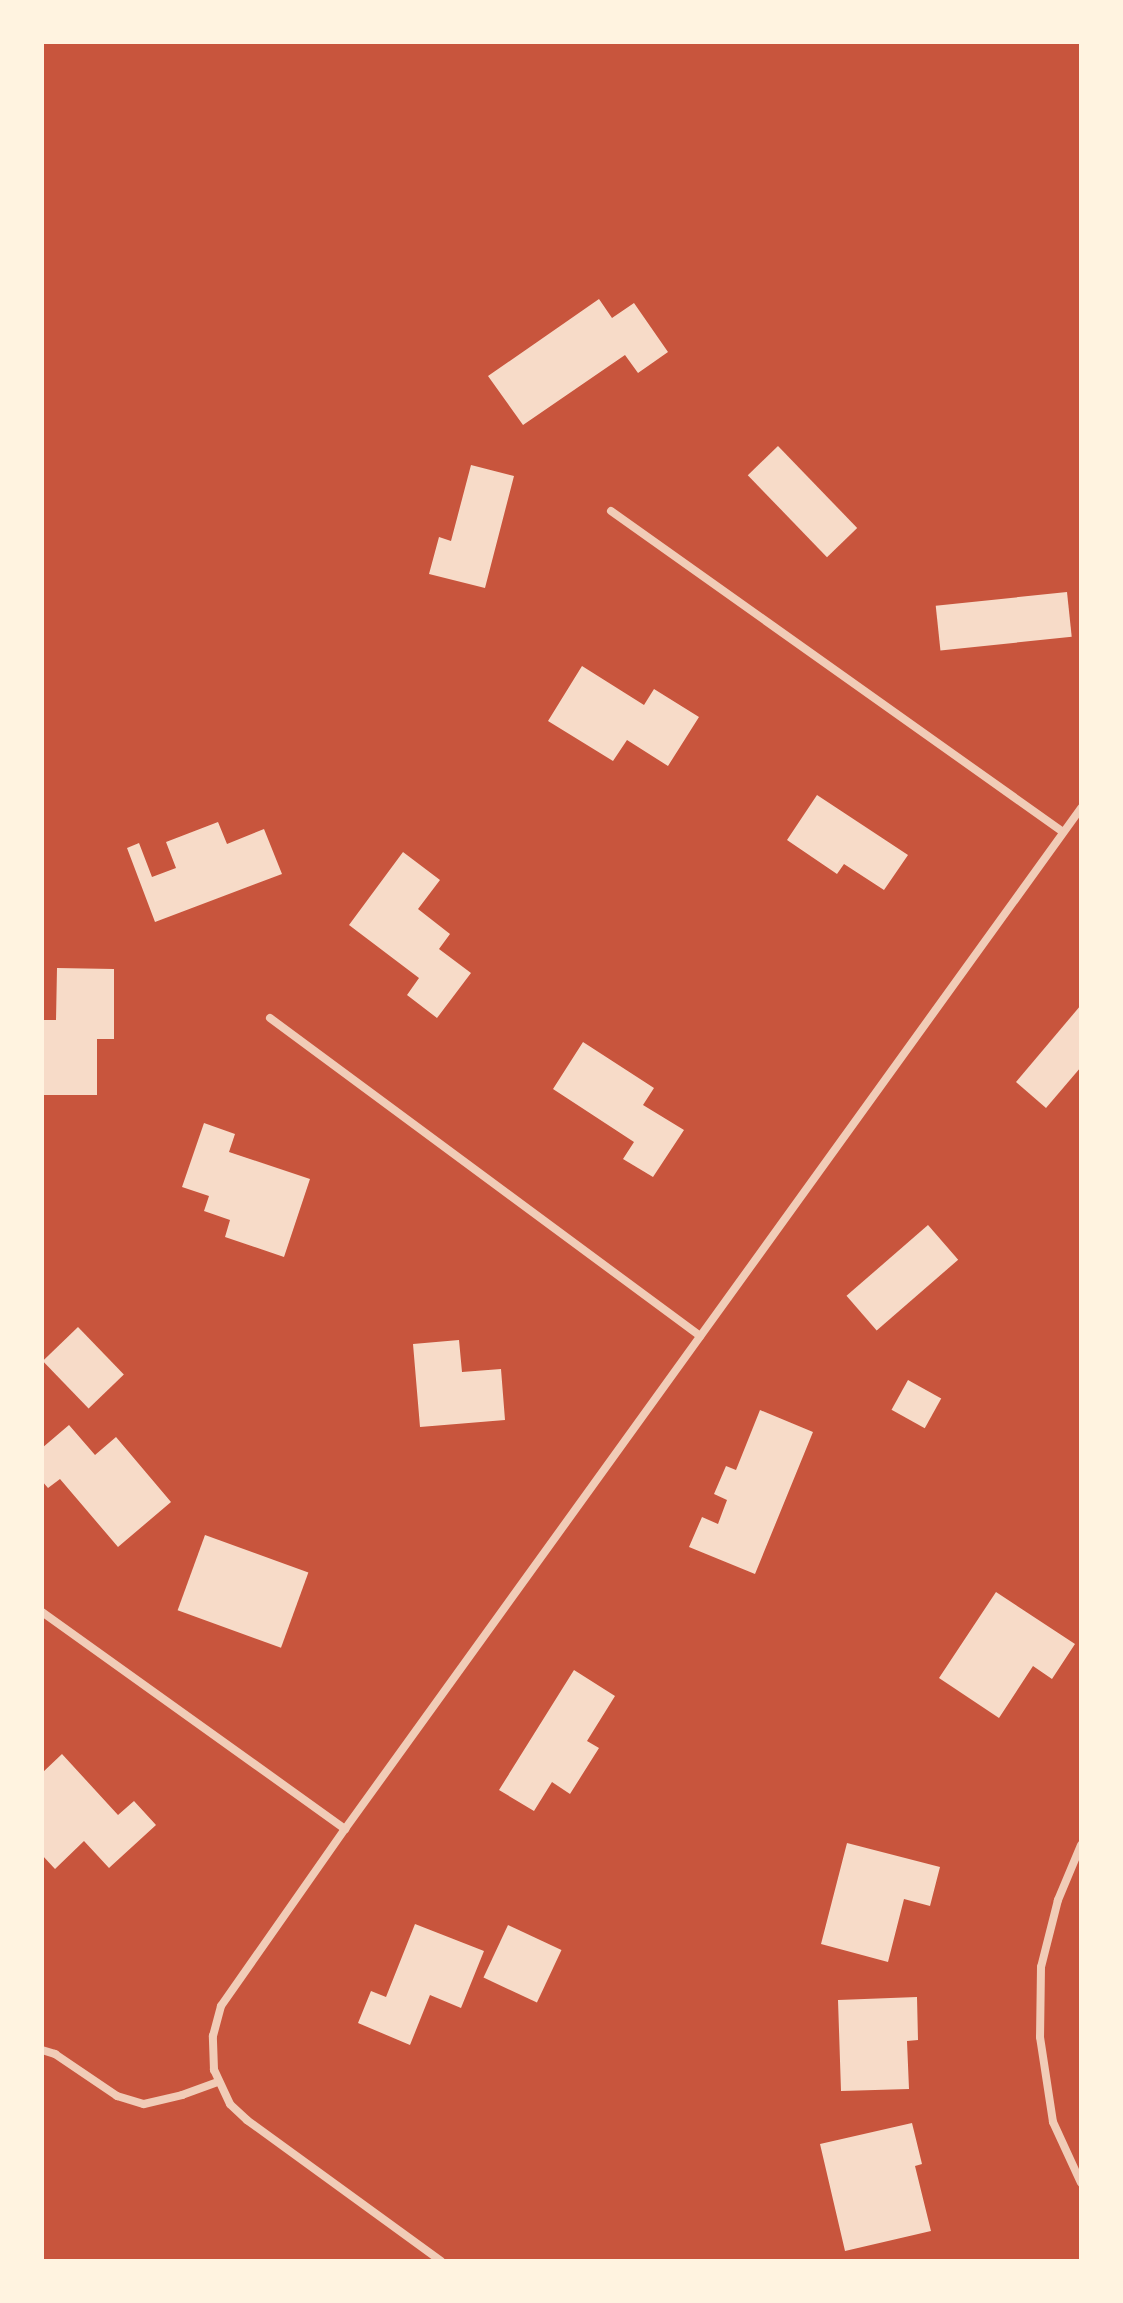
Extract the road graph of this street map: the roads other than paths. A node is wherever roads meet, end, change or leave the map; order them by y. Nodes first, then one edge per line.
1 (611, 511) dead end
2 (1081, 808) edge
3 (1063, 832) junction
4 (270, 1018) dead end
5 (700, 1336) junction
6 (42, 1612) edge
7 (345, 1829) junction
8 (1081, 1845) edge
9 (42, 2050) edge
10 (218, 2082) junction
11 (1081, 2183) edge
12 (441, 2261) edge

1 - 3 street
2 - 3 street
3 - 5 street
4 - 5 street
5 - 7 street
6 - 7 street
7 - 10 street
8 - 11 street
9 - 10 street
10 - 12 street

